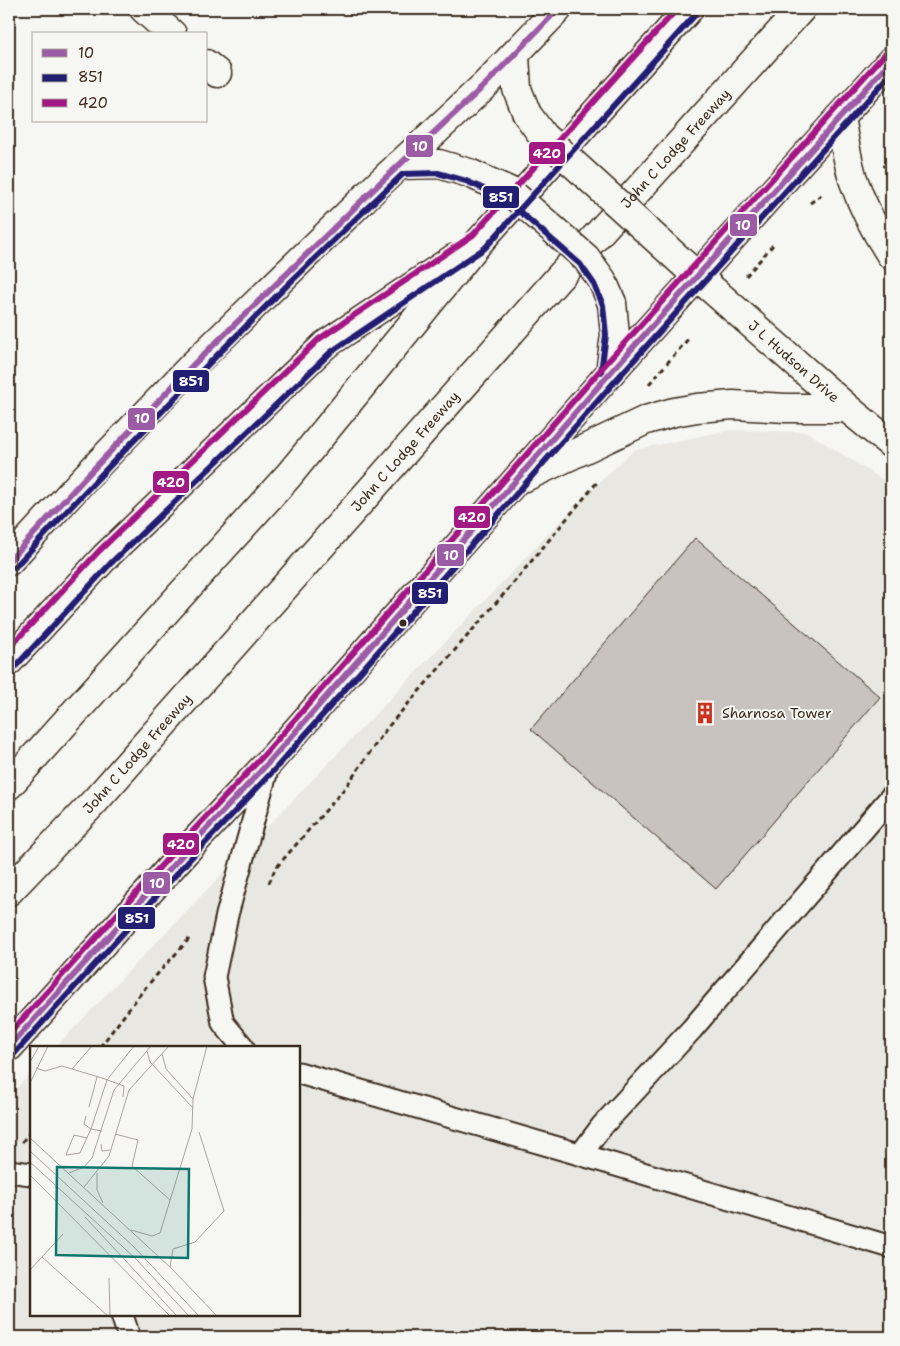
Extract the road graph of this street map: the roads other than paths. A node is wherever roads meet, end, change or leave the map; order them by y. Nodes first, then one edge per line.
1 (144, 9) edge
2 (558, 9) edge
3 (689, 9) edge
4 (801, 9) edge
5 (170, 32) edge
6 (514, 55) junction
7 (891, 61) edge
8 (840, 118) junction
9 (399, 165) junction
10 (479, 242) junction
11 (891, 255) edge
12 (697, 276) junction
13 (610, 373) junction
14 (847, 408) junction
15 (891, 444) edge
16 (516, 481) junction
17 (9, 561) edge
18 (9, 661) edge
19 (270, 761) junction
20 (9, 785) edge
21 (891, 797) edge
22 (9, 891) edge
23 (242, 1046) edge
24 (9, 1047) edge
25 (300, 1073) edge
26 (581, 1154) junction
27 (9, 1172) edge
28 (30, 1174) edge
29 (891, 1247) edge
30 (122, 1316) edge
31 (129, 1337) edge

1 - 5 main road
2 - 6 main road
3 - 10 main road
4 - 22 main road, John C Lodge Freeway
6 - 9 main road
6 - 12 main road, J L Hudson Drive, bridge
7 - 8 main road
8 - 11 main road
8 - 12 main road
9 - 13 main road, bridge
9 - 17 main road
10 - 18 main road
10 - 20 main road
12 - 13 main road
12 - 14 main road, J L Hudson Drive
13 - 16 main road
14 - 15 main road, J L Hudson Drive
14 - 16 main road
16 - 19 main road
19 - 23 lane
19 - 24 main road
21 - 26 lane
25 - 26 lane
26 - 29 lane
27 - 28 lane
30 - 31 lane

